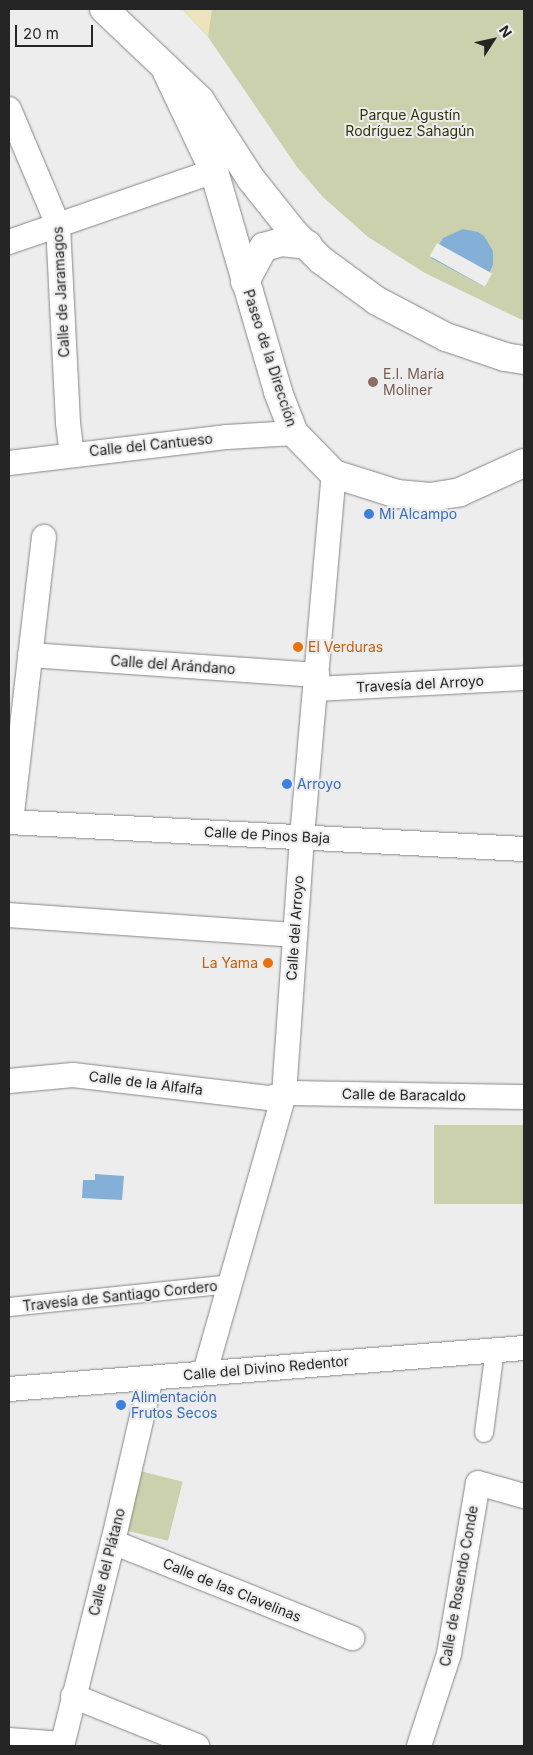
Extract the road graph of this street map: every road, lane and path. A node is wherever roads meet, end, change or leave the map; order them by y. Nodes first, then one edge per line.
1 (104, 9) edge
2 (166, 70) junction
3 (9, 109) edge
4 (214, 171) junction
5 (58, 225) junction
6 (9, 242) edge
7 (308, 245) junction
8 (245, 282) junction
9 (524, 360) edge
10 (294, 433) junction
11 (72, 454) junction
12 (9, 463) edge
13 (524, 463) edge
14 (334, 474) junction
15 (44, 537) dead end
16 (30, 655) junction
17 (524, 678) edge
18 (316, 682) junction
19 (10, 822) edge
20 (302, 837) junction
21 (524, 849) edge
22 (9, 916) edge
23 (295, 935) junction
24 (9, 1081) edge
25 (284, 1095) junction
26 (524, 1097) edge
27 (231, 1284) junction
28 (9, 1307) edge
29 (524, 1348) edge
30 (495, 1350) junction
31 (205, 1372) junction
32 (151, 1378) junction
33 (9, 1389) edge
34 (484, 1433) dead end
35 (524, 1496) edge
36 (113, 1542) junction
37 (352, 1638) dead end
38 (73, 1696) junction
39 (9, 1740) edge
40 (62, 1745) edge
41 (198, 1746) edge
42 (419, 1746) edge

1 - 2 street, Paseo de la Dirección
2 - 4 street, Paseo de la Dirección
2 - 7 street, Paseo de la Dirección
3 - 5 street, Calle de Jaramagos
4 - 5 street
4 - 8 street, Paseo de la Dirección
5 - 6 street
5 - 11 street, Calle de Jaramagos
7 - 8 street
7 - 9 street, Paseo de la Dirección
8 - 10 street, Paseo de la Dirección
10 - 11 street, Calle del Cantueso
10 - 14 street, Paseo de la Dirección
11 - 12 street, Calle del Cantueso
13 - 14 street, Paseo de la Dirección
14 - 18 street, Calle del Arroyo
15 - 16 street
16 - 18 street, Calle del Arándano
16 - 19 street
17 - 18 street, Travesía del Arroyo
18 - 20 street, Calle del Arroyo
19 - 20 street, Calle de Pinos Baja
20 - 21 street, Calle de Pinos Baja
20 - 23 street, Calle del Arroyo
22 - 23 street
23 - 25 street, Calle del Arroyo
24 - 25 street, Calle de la Alfalfa
25 - 26 street, Calle de Baracaldo
25 - 27 street, Calle del Arroyo
27 - 28 street, Travesía de Santiago Cordero
27 - 31 street, Calle del Arroyo
29 - 30 street, Calle del Divino Redentor
30 - 31 street, Calle del Divino Redentor
30 - 34 street
31 - 32 street, Calle del Divino Redentor
32 - 33 street, Calle del Divino Redentor
32 - 36 street, Calle del Plátano
35 - 42 street, Calle de Rosendo Conde
36 - 37 street, Calle de las Clavelinas
36 - 38 street, Calle del Plátano
38 - 40 street, Calle del Plátano
38 - 41 street
39 - 40 street

